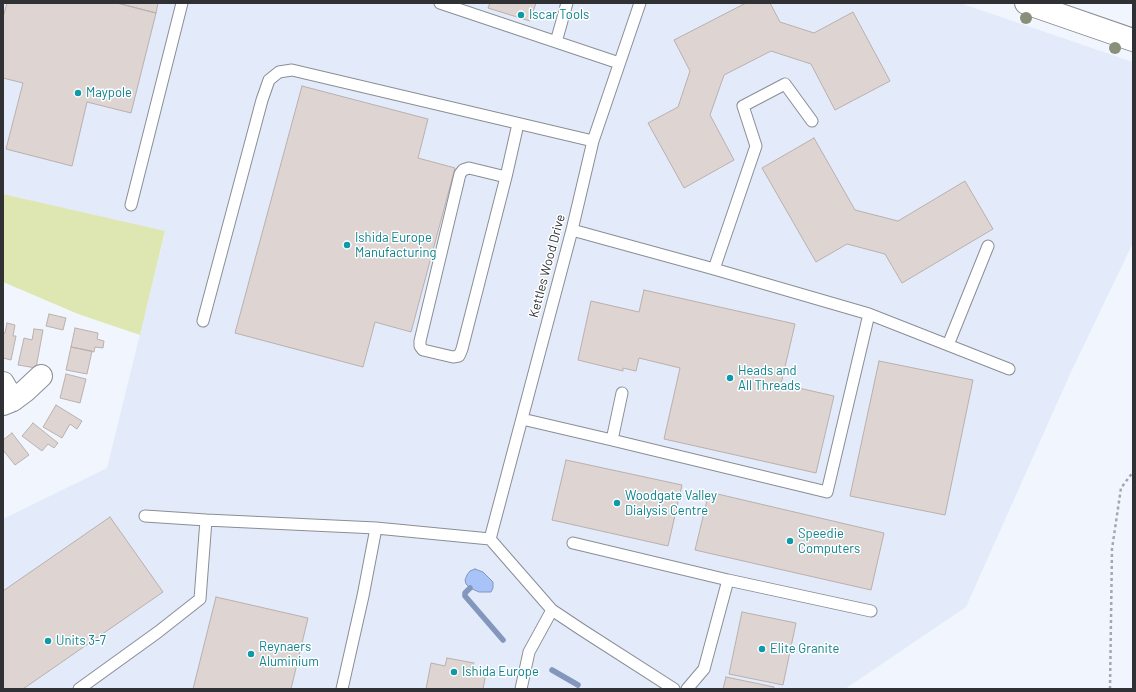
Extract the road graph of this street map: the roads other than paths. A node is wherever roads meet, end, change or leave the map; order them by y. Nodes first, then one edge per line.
1 (182, 3) edge
2 (440, 3) edge
3 (567, 3) edge
4 (640, 3) edge
5 (1026, 3) edge
6 (1133, 40) edge
7 (556, 42) junction
8 (619, 63) junction
9 (812, 121) dead end
10 (518, 124) junction
11 (593, 141) junction
12 (506, 177) junction
13 (131, 205) dead end
14 (572, 230) junction
15 (988, 246) dead end
16 (714, 269) junction
17 (869, 314) junction
18 (203, 321) dead end
19 (948, 345) junction
20 (1009, 369) dead end
21 (41, 376) dead end
22 (622, 393) dead end
23 (6, 395) edge
24 (522, 419) junction
25 (612, 440) junction
26 (145, 516) dead end
27 (206, 520) junction
28 (376, 528) junction
29 (490, 539) junction
30 (573, 543) dead end
31 (728, 580) junction
32 (552, 610) junction
33 (871, 611) dead end
34 (79, 689) edge
35 (342, 689) edge
36 (521, 689) edge
37 (674, 689) edge
38 (687, 689) edge

1 - 13 lane
2 - 7 lane
3 - 7 lane
4 - 8 lane, Kettles Wood Drive
5 - 6 street
7 - 8 lane
8 - 11 lane, Kettles Wood Drive
9 - 16 lane
10 - 11 lane
10 - 12 lane
10 - 18 lane
11 - 14 lane, Kettles Wood Drive
12 - 12 lane
14 - 16 lane
14 - 24 lane, Kettles Wood Drive
15 - 19 lane
16 - 17 lane
17 - 19 lane
17 - 25 lane
19 - 20 lane
21 - 23 street
22 - 25 lane
24 - 25 lane
24 - 29 lane, Kettles Wood Drive
26 - 27 lane
27 - 28 lane
27 - 34 lane
28 - 29 lane
28 - 35 lane
29 - 32 lane
30 - 31 lane
31 - 33 lane
31 - 38 lane
32 - 36 lane
32 - 37 lane

